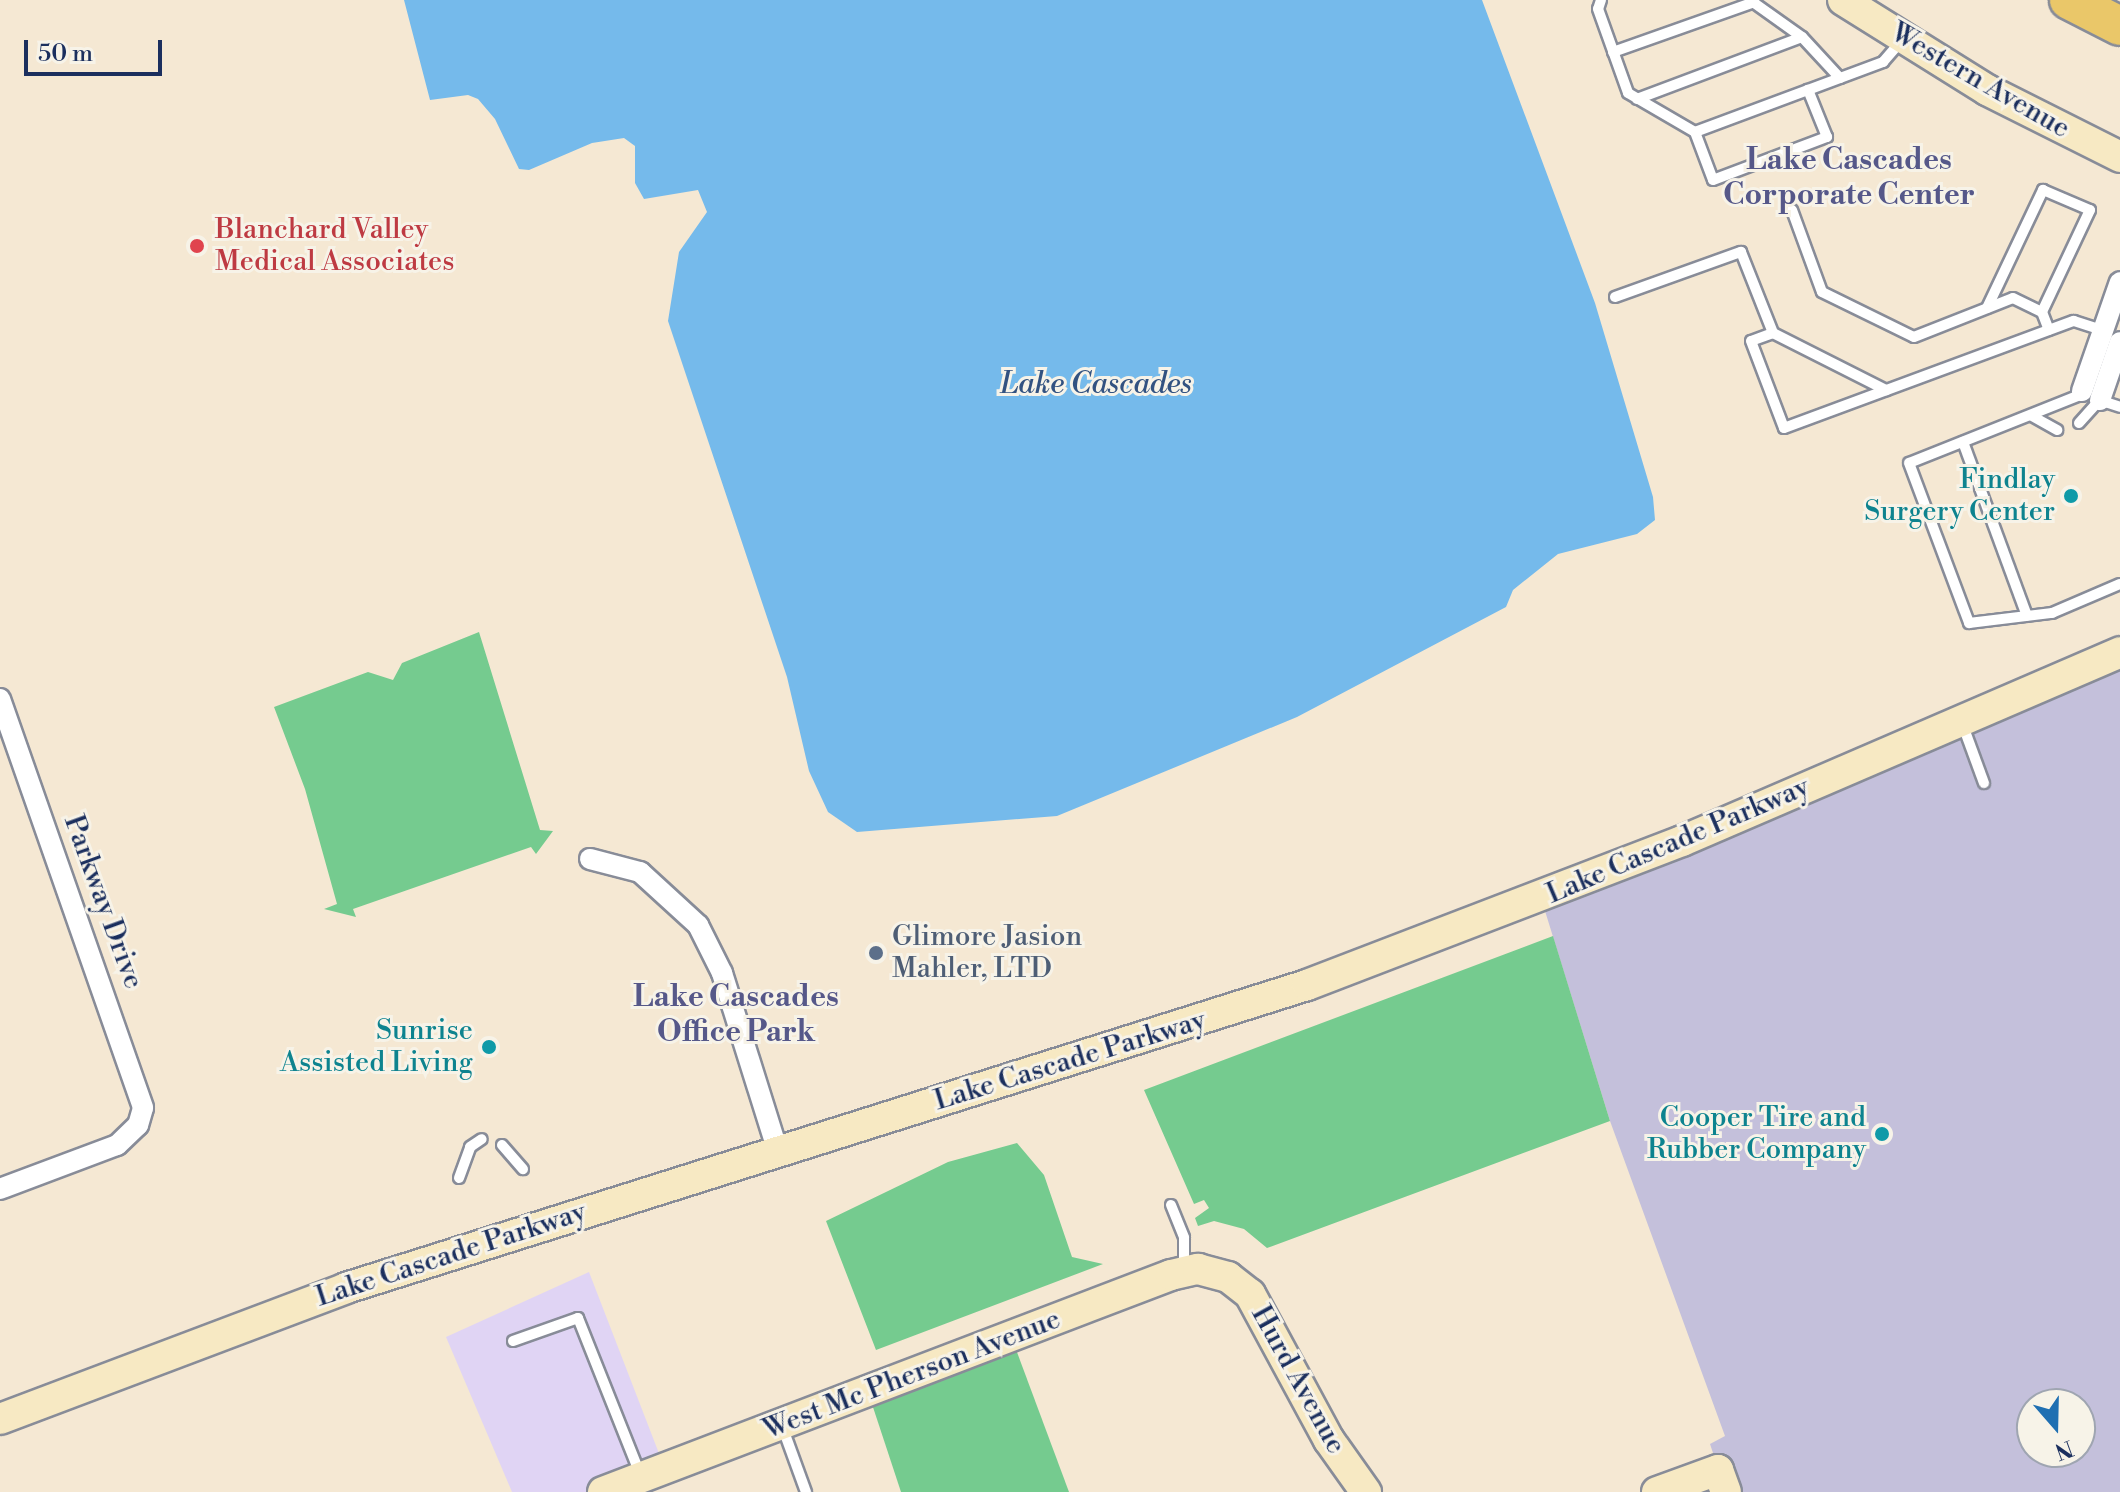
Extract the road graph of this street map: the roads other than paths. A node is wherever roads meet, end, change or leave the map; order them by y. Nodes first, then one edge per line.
1 (1601, 0) edge
2 (1843, 0) edge
3 (2069, 0) edge
4 (1752, 1) edge
5 (2120, 26) edge
6 (1802, 37) junction
7 (1903, 39) junction
8 (1613, 52) junction
9 (1840, 78) junction
10 (1808, 90) junction
11 (1637, 99) junction
12 (1695, 132) junction
13 (2120, 157) edge
14 (1792, 210) dead end
15 (2120, 282) edge
16 (1615, 297) dead end
17 (1987, 308) junction
18 (2042, 312) junction
19 (2049, 330) junction
20 (1773, 333) junction
21 (2114, 336) edge
22 (1886, 390) junction
23 (2091, 396) junction
24 (2120, 407) edge
25 (2032, 416) junction
26 (2079, 423) dead end
27 (2057, 430) dead end
28 (1963, 442) junction
29 (2120, 584) edge
30 (2027, 616) junction
31 (2120, 652) edge
32 (0, 699) edge
33 (1961, 721) junction
34 (1984, 783) dead end
35 (590, 859) dead end
36 (482, 1139) dead end
37 (502, 1145) dead end
38 (778, 1152) junction
39 (523, 1169) dead end
40 (459, 1178) dead end
41 (0, 1189) edge
42 (1171, 1205) dead end
43 (1184, 1271) junction
44 (1223, 1274) joint
45 (513, 1341) dead end
46 (0, 1419) edge
47 (782, 1425) junction
48 (642, 1478) junction
49 (1722, 1481) edge
50 (603, 1492) edge
51 (806, 1492) edge
52 (1366, 1492) edge
53 (1657, 1492) edge

1 - 8 lane
2 - 7 street, Western Avenue
3 - 5 highway
4 - 6 lane
4 - 8 lane
6 - 9 lane
6 - 11 lane
7 - 9 lane
7 - 13 street, Western Avenue
8 - 11 lane
9 - 10 lane
10 - 12 lane
10 - 12 lane
11 - 12 lane
14 - 17 lane
15 - 21 street
16 - 20 lane
17 - 18 lane
17 - 18 lane
18 - 19 lane
19 - 21 lane
19 - 22 lane
20 - 22 lane
20 - 22 lane
21 - 23 street
23 - 24 lane
23 - 25 lane
23 - 26 lane
25 - 27 lane
25 - 28 lane
28 - 30 lane
28 - 30 lane
29 - 30 lane
31 - 33 street, Lake Cascade Parkway
32 - 41 street, Parkway Drive
33 - 34 lane
33 - 38 street, Lake Cascade Parkway
35 - 38 street
36 - 40 lane
37 - 39 lane
38 - 46 street, Lake Cascade Parkway
42 - 43 lane
43 - 44 street, West Mc Pherson Avenue
43 - 47 street, West Mc Pherson Avenue
44 - 52 street, Hurd Avenue
45 - 48 lane
47 - 48 street, West Mc Pherson Avenue
47 - 51 lane
48 - 50 street, West Mc Pherson Avenue
49 - 53 street

